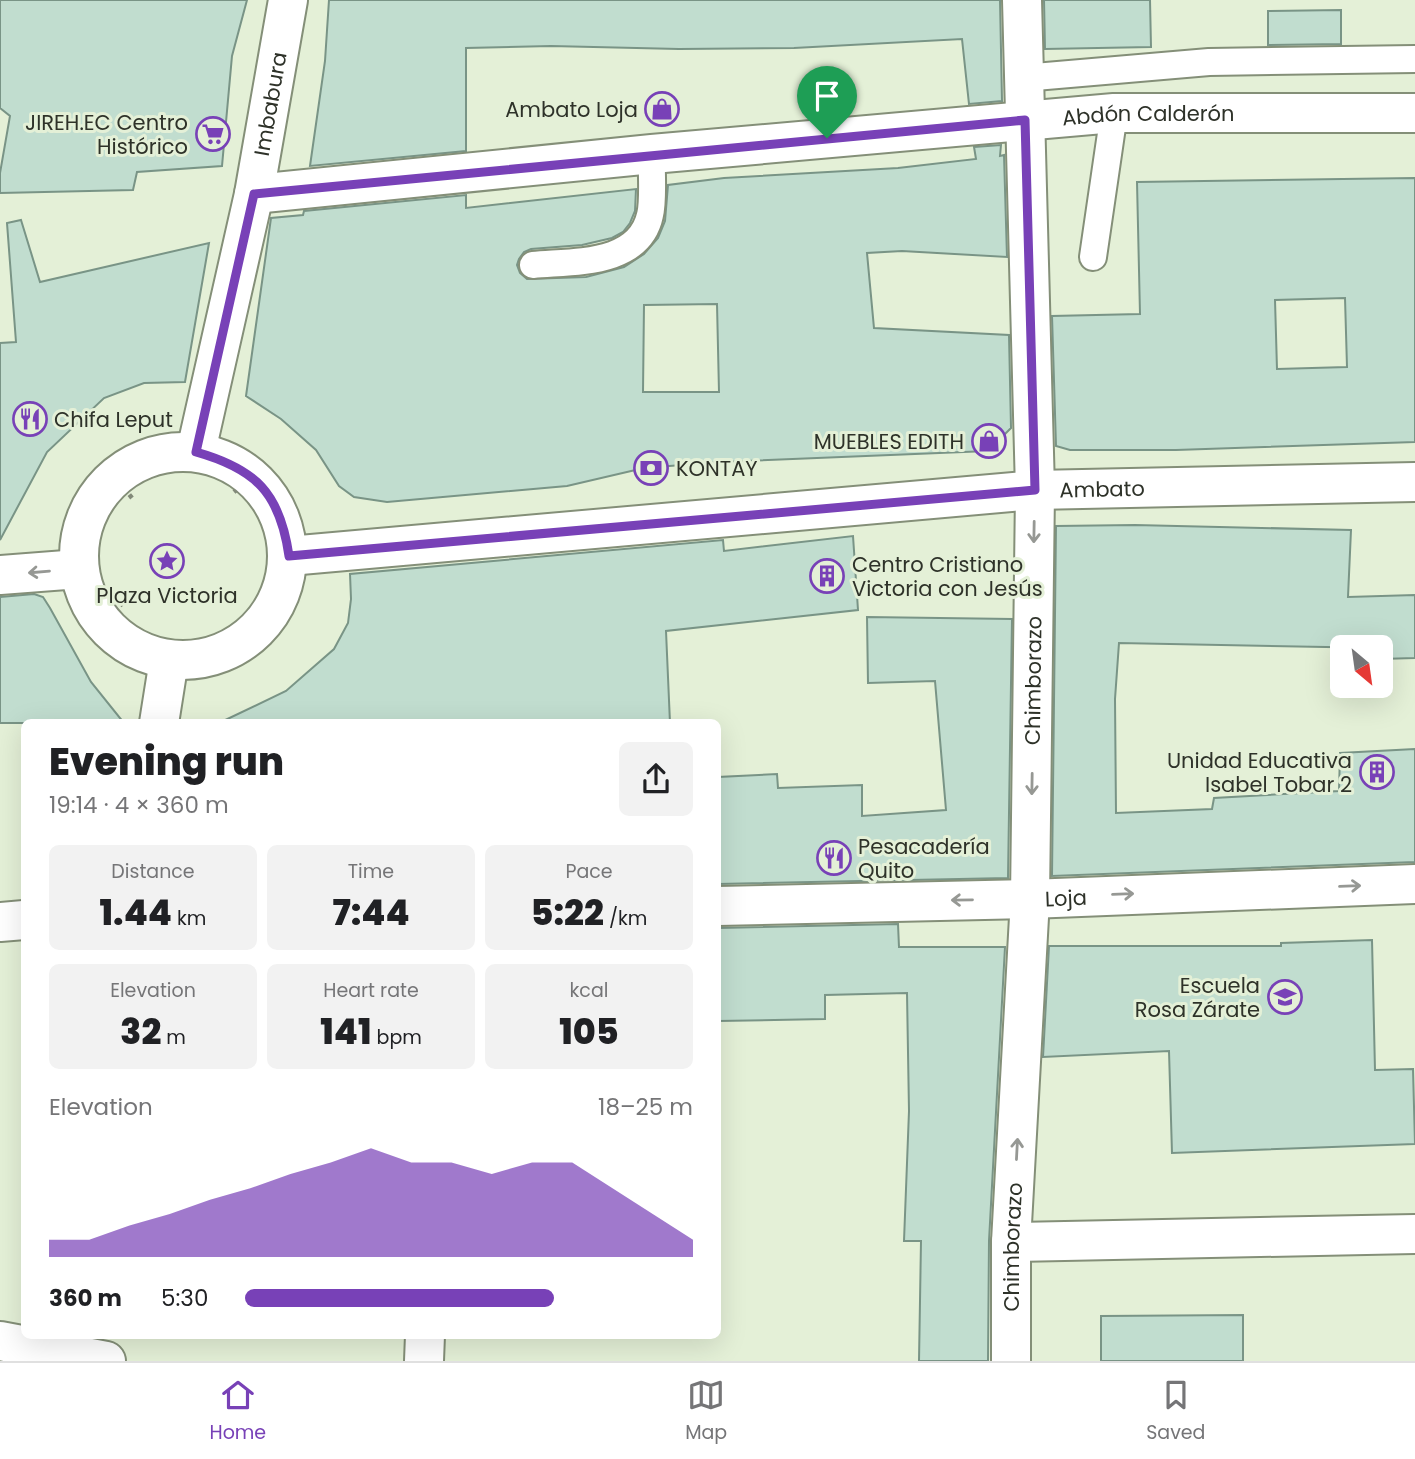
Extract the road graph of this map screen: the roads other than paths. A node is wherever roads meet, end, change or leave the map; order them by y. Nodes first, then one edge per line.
1 (288, 0) edge
2 (1022, 0) edge
3 (1415, 59) edge
4 (1023, 78) junction
5 (1114, 113) junction
6 (1415, 113) edge
7 (1025, 120) junction
8 (652, 154) junction
9 (254, 194) junction
10 (1093, 257) dead end
11 (533, 264) dead end
12 (196, 452) junction
13 (1415, 482) edge
14 (1035, 490) junction
15 (289, 556) junction
16 (79, 569) junction
17 (0, 576) edge
18 (169, 660) junction
19 (160, 719) edge
20 (1415, 884) edge
21 (1030, 899) junction
22 (721, 906) edge
23 (21, 920) edge
24 (0, 922) edge
25 (1415, 1234) edge
26 (1011, 1242) junction
27 (425, 1339) edge
28 (0, 1341) edge
29 (51, 1349) edge
30 (106, 1361) edge
31 (424, 1361) edge
32 (1011, 1361) edge

1 - 9 street, Imbabura
2 - 4 street, Chimborazo
3 - 4 lane
4 - 7 street, Chimborazo
5 - 6 street, Abdón Calderón
5 - 7 street, Abdón Calderón
5 - 10 lane
7 - 8 street, Abdón Calderón
7 - 14 street, Chimborazo
8 - 9 street, Abdón Calderón
8 - 11 lane
9 - 12 street, Imbabura
12 - 15 street
12 - 16 street
13 - 14 street, Ambato
14 - 15 street, Ambato
14 -> 21 street, Chimborazo
15 - 18 street
16 -> 17 street
16 - 18 street
18 - 19 street
21 -> 20 street, Loja
21 -> 22 street, Loja
26 -> 21 street, Chimborazo
23 - 24 street
25 - 26 street
26 - 32 street, Chimborazo
27 - 31 street
28 - 29 street
29 - 30 street

